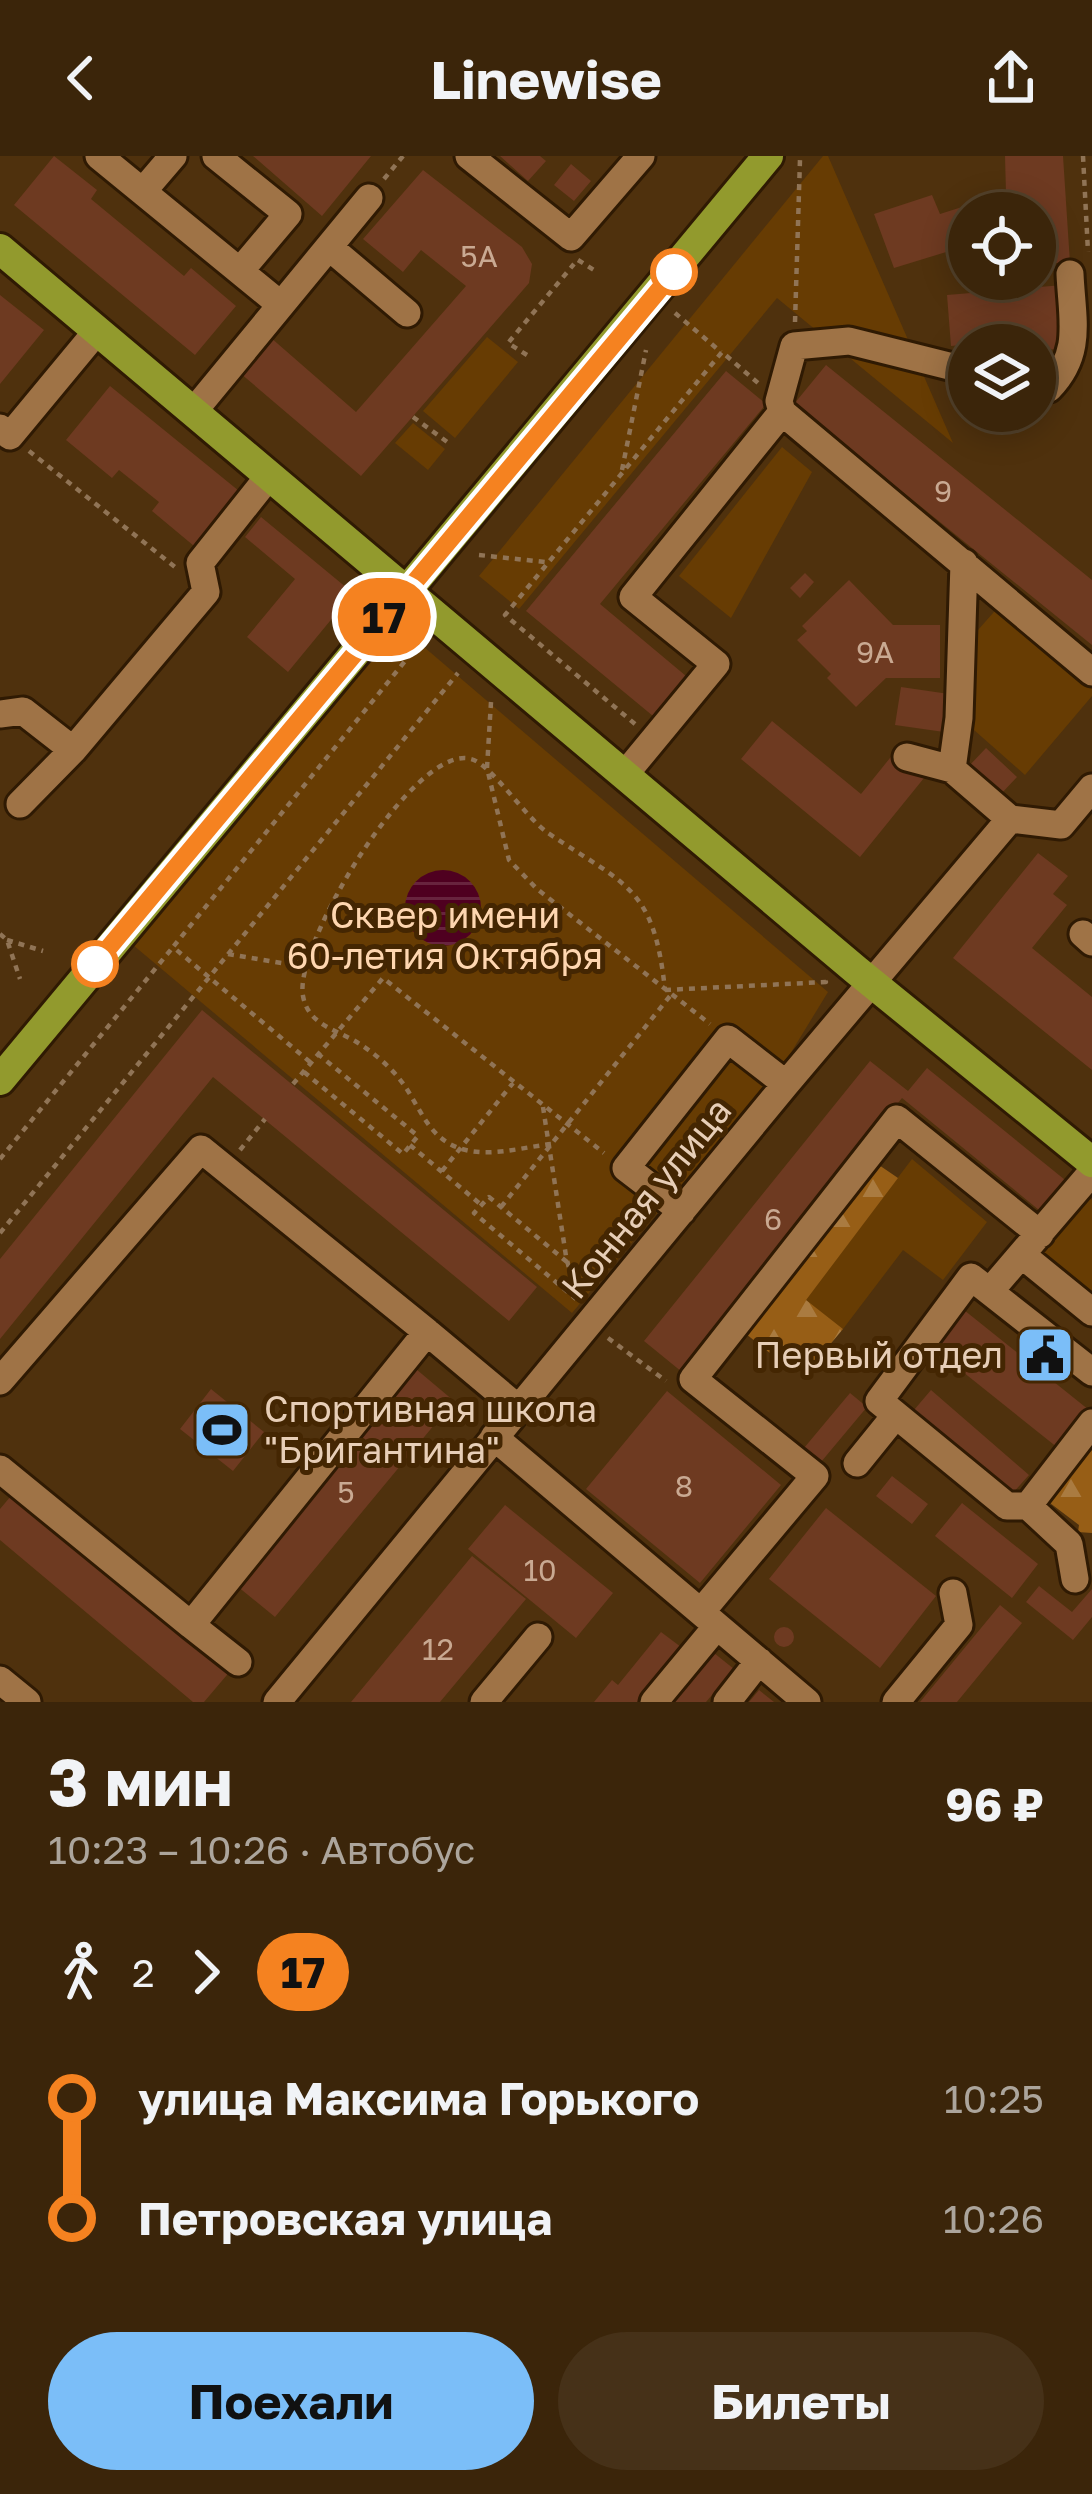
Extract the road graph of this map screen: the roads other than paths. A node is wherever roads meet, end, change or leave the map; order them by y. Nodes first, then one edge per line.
1 (99, 156) edge
2 (172, 156) edge
3 (216, 156) edge
4 (469, 156) edge
5 (640, 156) edge
6 (768, 156) edge
7 (143, 191) junction
8 (369, 198) dead end
9 (329, 247) junction
10 (0, 248) edge
11 (1079, 265) road end
12 (240, 271) junction
13 (281, 305) junction
14 (407, 313) dead end
15 (97, 331) junction
16 (948, 366) edge
17 (1056, 381) edge
18 (780, 406) junction
19 (193, 412) junction
20 (5, 432) edge
21 (269, 476) junction
22 (964, 563) junction
23 (406, 591) junction
24 (1092, 672) edge
25 (0, 714) edge
26 (73, 750) junction
27 (907, 757) dead end
28 (952, 769) junction
29 (626, 773) junction
30 (1092, 788) edge
31 (20, 805) dead end
32 (1010, 819) junction
33 (872, 982) junction
34 (0, 1080) edge
35 (786, 1084) junction
36 (1092, 1162) edge
37 (1092, 1172) edge
38 (682, 1211) junction
39 (1031, 1245) junction
40 (990, 1292) junction
41 (1092, 1312) edge
42 (427, 1332) junction
43 (1092, 1372) edge
44 (0, 1381) edge
45 (519, 1409) junction
46 (896, 1416) junction
47 (1092, 1423) edge
48 (494, 1437) junction
49 (857, 1463) dead end
50 (0, 1469) edge
51 (1028, 1506) junction
52 (1076, 1579) dead end
53 (953, 1593) dead end
54 (709, 1619) junction
55 (191, 1624) junction
56 (538, 1637) dead end
57 (759, 1661) junction
58 (238, 1662) dead end
59 (0, 1679) edge
60 (27, 1702) edge
61 (277, 1702) edge
62 (484, 1702) edge
63 (654, 1702) edge
64 (727, 1702) edge
65 (807, 1702) edge
66 (896, 1702) edge

1 - 7 street
2 - 7 street
3 - 12 street
4 - 5 street
6 - 23 main road
7 - 12 street
8 - 9 street
9 - 13 street
9 - 14 street
10 - 15 main road
11 - 17 street
12 - 13 street
13 - 19 street
15 - 19 main road
15 - 20 street
16 - 18 street
18 - 22 street
18 - 29 street
19 - 21 main road
21 - 23 main road
21 - 26 street
22 - 24 street
22 - 28 street
23 - 29 main road
23 - 34 main road
25 - 26 street
26 - 31 street
27 - 28 street
28 - 32 street
29 - 33 main road
30 - 32 street
32 - 33 street, Конная улица
33 - 35 street, Конная улица
33 - 36 main road
35 - 38 street, Конная улица
35 - 38 street
37 - 39 street
38 - 45 street, Конная улица
39 - 40 street
39 - 41 street
39 - 54 street
40 - 43 street
40 - 46 street
42 - 44 street
42 - 45 street
42 - 55 street
45 - 48 street, Конная улица
46 - 49 street
46 - 51 street
47 - 51 street
48 - 54 street
48 - 61 street, Конная улица
50 - 55 street
51 - 52 street
53 - 66 street
54 - 57 street
54 - 63 street
55 - 58 street
56 - 62 street
57 - 64 street
57 - 65 street
59 - 60 street

